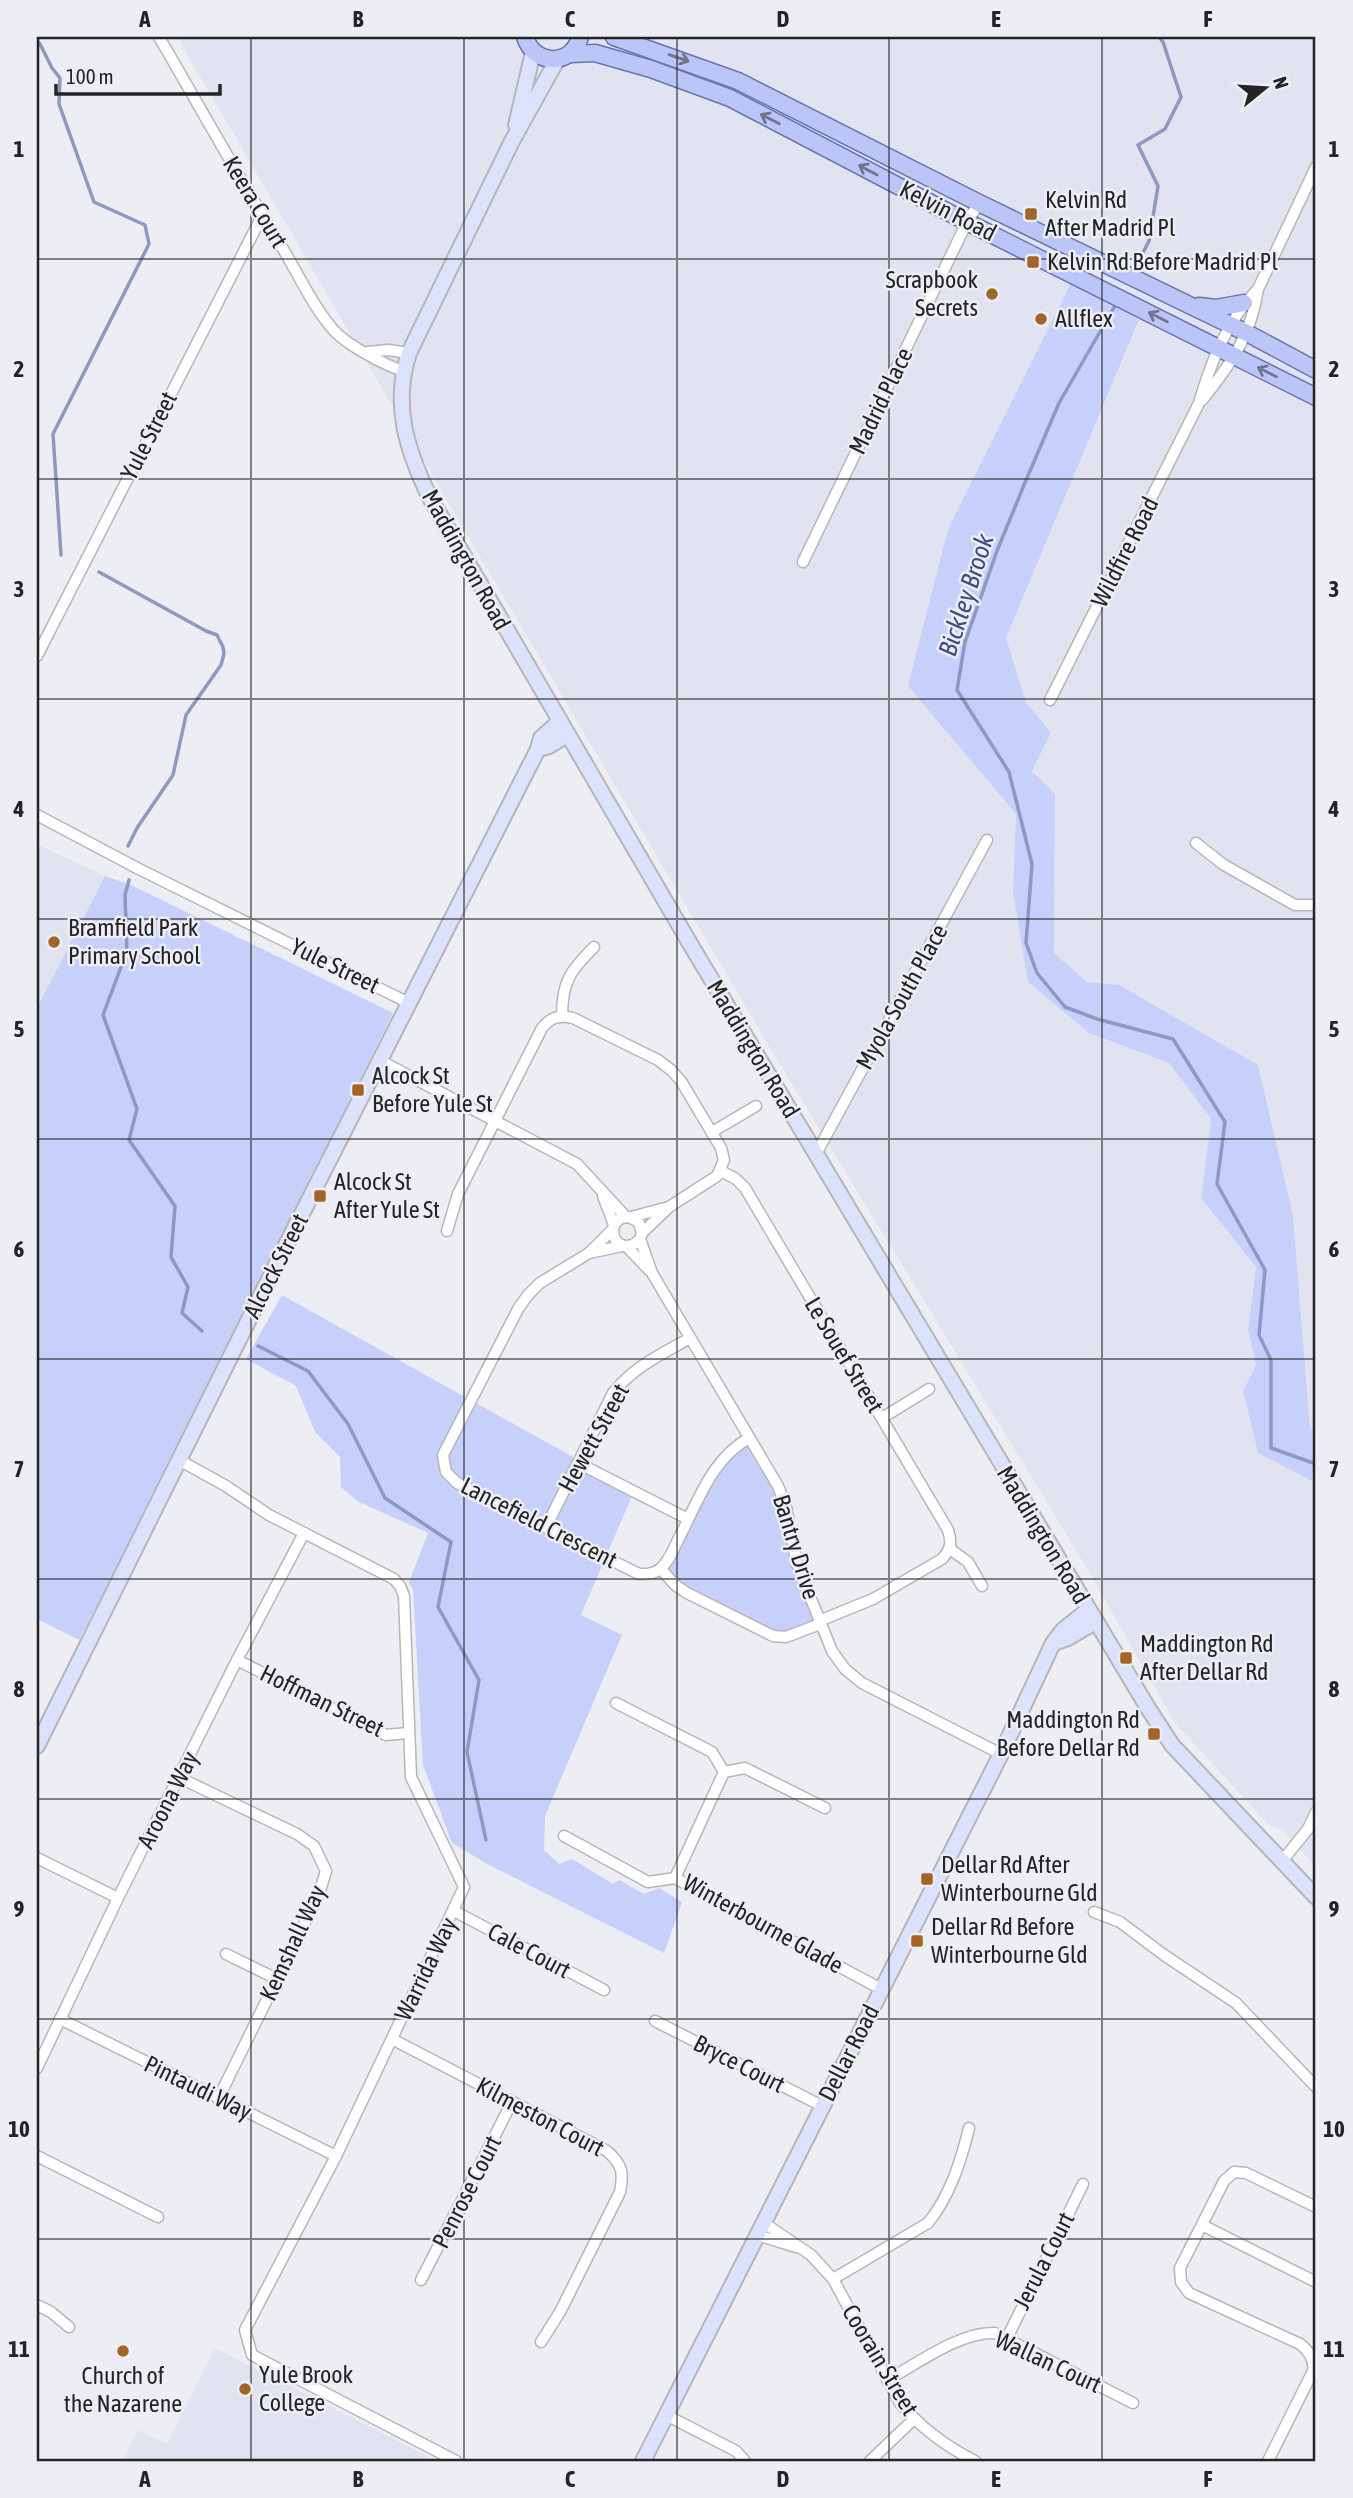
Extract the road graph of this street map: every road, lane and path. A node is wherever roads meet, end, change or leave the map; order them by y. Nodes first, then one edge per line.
1 (159, 37) edge
2 (514, 37) edge
3 (580, 37) edge
4 (614, 37) edge
5 (529, 45) edge
6 (564, 57) junction
7 (839, 133) junction
8 (511, 143) junction
9 (831, 150) junction
10 (1316, 167) edge
11 (979, 203) junction
12 (262, 216) junction
13 (967, 222) junction
14 (1258, 289) junction
15 (1244, 303) junction
16 (1190, 306) junction
17 (1231, 325) junction
18 (1247, 333) junction
19 (1219, 348) junction
20 (368, 352) junction
21 (409, 352) junction
22 (1235, 356) junction
23 (1316, 370) edge
24 (403, 371) junction
25 (1316, 397) edge
26 (1199, 403) junction
27 (803, 562) dead end
28 (37, 656) edge
29 (1050, 700) dead end
30 (563, 728) junction
31 (37, 815) edge
32 (987, 840) dead end
33 (1196, 843) dead end
34 (1316, 905) edge
35 (594, 947) dead end
36 (409, 1003) junction
37 (562, 1016) junction
38 (381, 1061) junction
39 (756, 1106) dead end
40 (496, 1121) junction
41 (712, 1132) junction
42 (816, 1154) junction
43 (721, 1171) junction
44 (601, 1189) junction
45 (669, 1207) junction
46 (628, 1217) junction
47 (613, 1227) junction
48 (447, 1231) dead end
49 (641, 1236) junction
50 (625, 1246) junction
51 (589, 1253) junction
52 (652, 1273) junction
53 (690, 1338) junction
54 (929, 1389) dead end
55 (882, 1418) junction
56 (749, 1438) junction
57 (179, 1460) junction
58 (578, 1463) junction
59 (688, 1519) junction
60 (546, 1527) junction
61 (304, 1533) junction
62 (950, 1549) junction
63 (661, 1569) junction
64 (982, 1586) dead end
65 (1092, 1616) junction
66 (820, 1623) junction
67 (237, 1660) junction
68 (616, 1703) dead end
69 (408, 1733) junction
70 (37, 1746) edge
71 (1000, 1754) junction
72 (724, 1772) junction
73 (180, 1778) junction
74 (825, 1808) dead end
75 (1316, 1812) edge
76 (564, 1836) dead end
77 (37, 1858) edge
78 (1282, 1861) junction
79 (675, 1878) junction
80 (1316, 1897) edge
81 (118, 1898) junction
82 (454, 1912) junction
83 (1094, 1912) dead end
84 (226, 1954) dead end
85 (277, 1979) junction
86 (881, 1989) junction
87 (604, 1990) dead end
88 (60, 2019) junction
89 (655, 2021) dead end
90 (392, 2039) junction
91 (37, 2068) edge
92 (1316, 2087) edge
93 (218, 2099) junction
94 (512, 2102) junction
95 (822, 2106) junction
96 (969, 2128) dead end
97 (37, 2156) edge
98 (336, 2157) junction
99 (1083, 2184) dead end
100 (1316, 2207) edge
101 (158, 2217) dead end
102 (1202, 2225) junction
103 (760, 2229) junction
104 (833, 2279) junction
105 (421, 2280) dead end
106 (1316, 2282) edge
107 (37, 2305) edge
108 (69, 2327) dead end
109 (1007, 2338) junction
110 (541, 2342) dead end
111 (1315, 2360) edge
112 (887, 2380) junction
113 (1133, 2403) dead end
114 (666, 2415) junction
115 (914, 2419) junction
116 (456, 2461) edge
117 (643, 2461) edge
118 (745, 2461) edge
119 (870, 2461) edge
120 (975, 2461) edge
121 (1268, 2461) edge

1 - 12 street, Keera Court
2 - 5 main road
3 - 6 main road
4 -> 7 main road, Kelvin Road
5 - 6 main road, Kelvin Road
5 - 8 main road, Maddington Road
6 - 8 main road, Maddington Road
9 -> 6 main road, Kelvin Road
7 - 9 main road
7 - 11 main road, Kelvin Road
8 - 21 main road, Maddington Road
13 -> 9 main road, Kelvin Road
10 - 14 street, Wildfire Road
11 - 13 street, Madrid Place
11 - 16 main road, Kelvin Road
12 - 20 street, Keera Court
12 - 28 street, Yule Street
19 -> 13 main road, Kelvin Road
13 - 27 street, Madrid Place
14 - 15 street, Wildfire Road
14 - 18 street, Wildfire Road
15 - 16 main road
15 - 17 street, Wildfire Road
16 - 17 main road, Kelvin Road
17 - 18 main road, Kelvin Road
17 - 19 street, Wildfire Road
18 - 22 street, Wildfire Road
18 - 23 main road, Kelvin Road
19 - 22 main road, Kelvin Road
19 - 26 street, Wildfire Road
20 - 21 street
20 - 24 street, Keera Court
21 - 24 main road, Maddington Road
25 -> 22 main road, Kelvin Road
22 - 26 street, Wildfire Road
24 - 30 main road, Maddington Road
26 - 29 street, Wildfire Road
30 - 36 main road, Alcock Street
30 - 42 main road, Maddington Road
31 - 36 street, Yule Street
32 - 42 street, Myola South Place
33 - 34 street
35 - 37 street
36 - 38 main road, Alcock Street
37 - 40 street
37 - 41 street
38 - 40 street
38 - 57 main road, Alcock Street
39 - 41 street
40 - 44 street
40 - 48 street
41 - 43 street
42 - 65 main road, Maddington Road
43 - 45 street
43 - 55 street, Le Souef Street
44 - 46 street
44 - 47 street
45 - 46 street
45 - 49 street
46 - 47 street
46 - 49 street
47 - 50 street
47 - 51 street, Lancefield Crescent
49 - 50 street
49 - 52 street, Bantry Drive
50 - 51 street, Lancefield Crescent
50 - 52 street, Bantry Drive
51 - 60 street, Lancefield Crescent
52 - 53 street, Bantry Drive
53 - 56 street, Bantry Drive
53 - 58 street, Hewett Street
54 - 55 street
55 - 62 street, Le Souef Street
56 - 59 street
56 - 66 street, Bantry Drive
57 - 61 street, Warrida Way
57 - 70 main road, Alcock Street
58 - 59 street
58 - 60 street, Hewett Street
59 - 63 street
60 - 63 street, Lancefield Crescent
61 - 67 street, Aroona Way
61 - 69 street, Warrida Way
62 - 64 street, Le Souef Street
62 - 66 street
63 - 66 street
65 - 71 main road, Dellar Road
65 - 78 main road, Maddington Road
66 - 71 street, Bantry Drive
67 - 69 street, Hoffman Street
67 - 73 street, Aroona Way
68 - 72 street
69 - 82 street, Warrida Way
71 - 86 main road, Dellar Road
72 - 74 street
72 - 79 street, Winterbourne Glade
73 - 81 street, Aroona Way
73 - 85 street, Kemshall Way
75 - 78 street
76 - 79 street
77 - 81 street
78 - 80 main road, Maddington Road
79 - 86 street, Winterbourne Glade
81 - 88 street, Aroona Way
82 - 87 street, Cale Court
82 - 90 street, Warrida Way
83 - 92 street
84 - 85 street
85 - 93 street, Kemshall Way
86 - 95 main road, Dellar Road
88 - 91 street, Aroona Way
88 - 93 street, Pintaudi Way
89 - 95 street, Bryce Court
90 - 94 street, Kilmeston Court
90 - 98 street, Warrida Way
93 - 98 street, Pintaudi Way
94 - 105 street, Penrose Court
94 - 110 street, Kilmeston Court
95 - 103 main road, Dellar Road
96 - 104 street
97 - 101 street
98 - 116 street, Warrida Way
99 - 109 street, Jerula Court
100 - 102 street
102 - 106 street
102 - 111 street
103 - 104 street, Coorain Street
103 - 114 main road, Dellar Road
104 - 112 street, Coorain Street
107 - 108 street
109 - 112 street, Wallan Court
109 - 113 street, Wallan Court
111 - 121 street
112 - 115 street, Coorain Street
114 - 117 main road, Dellar Road
114 - 118 street
115 - 119 street
115 - 120 street, Coorain Street

